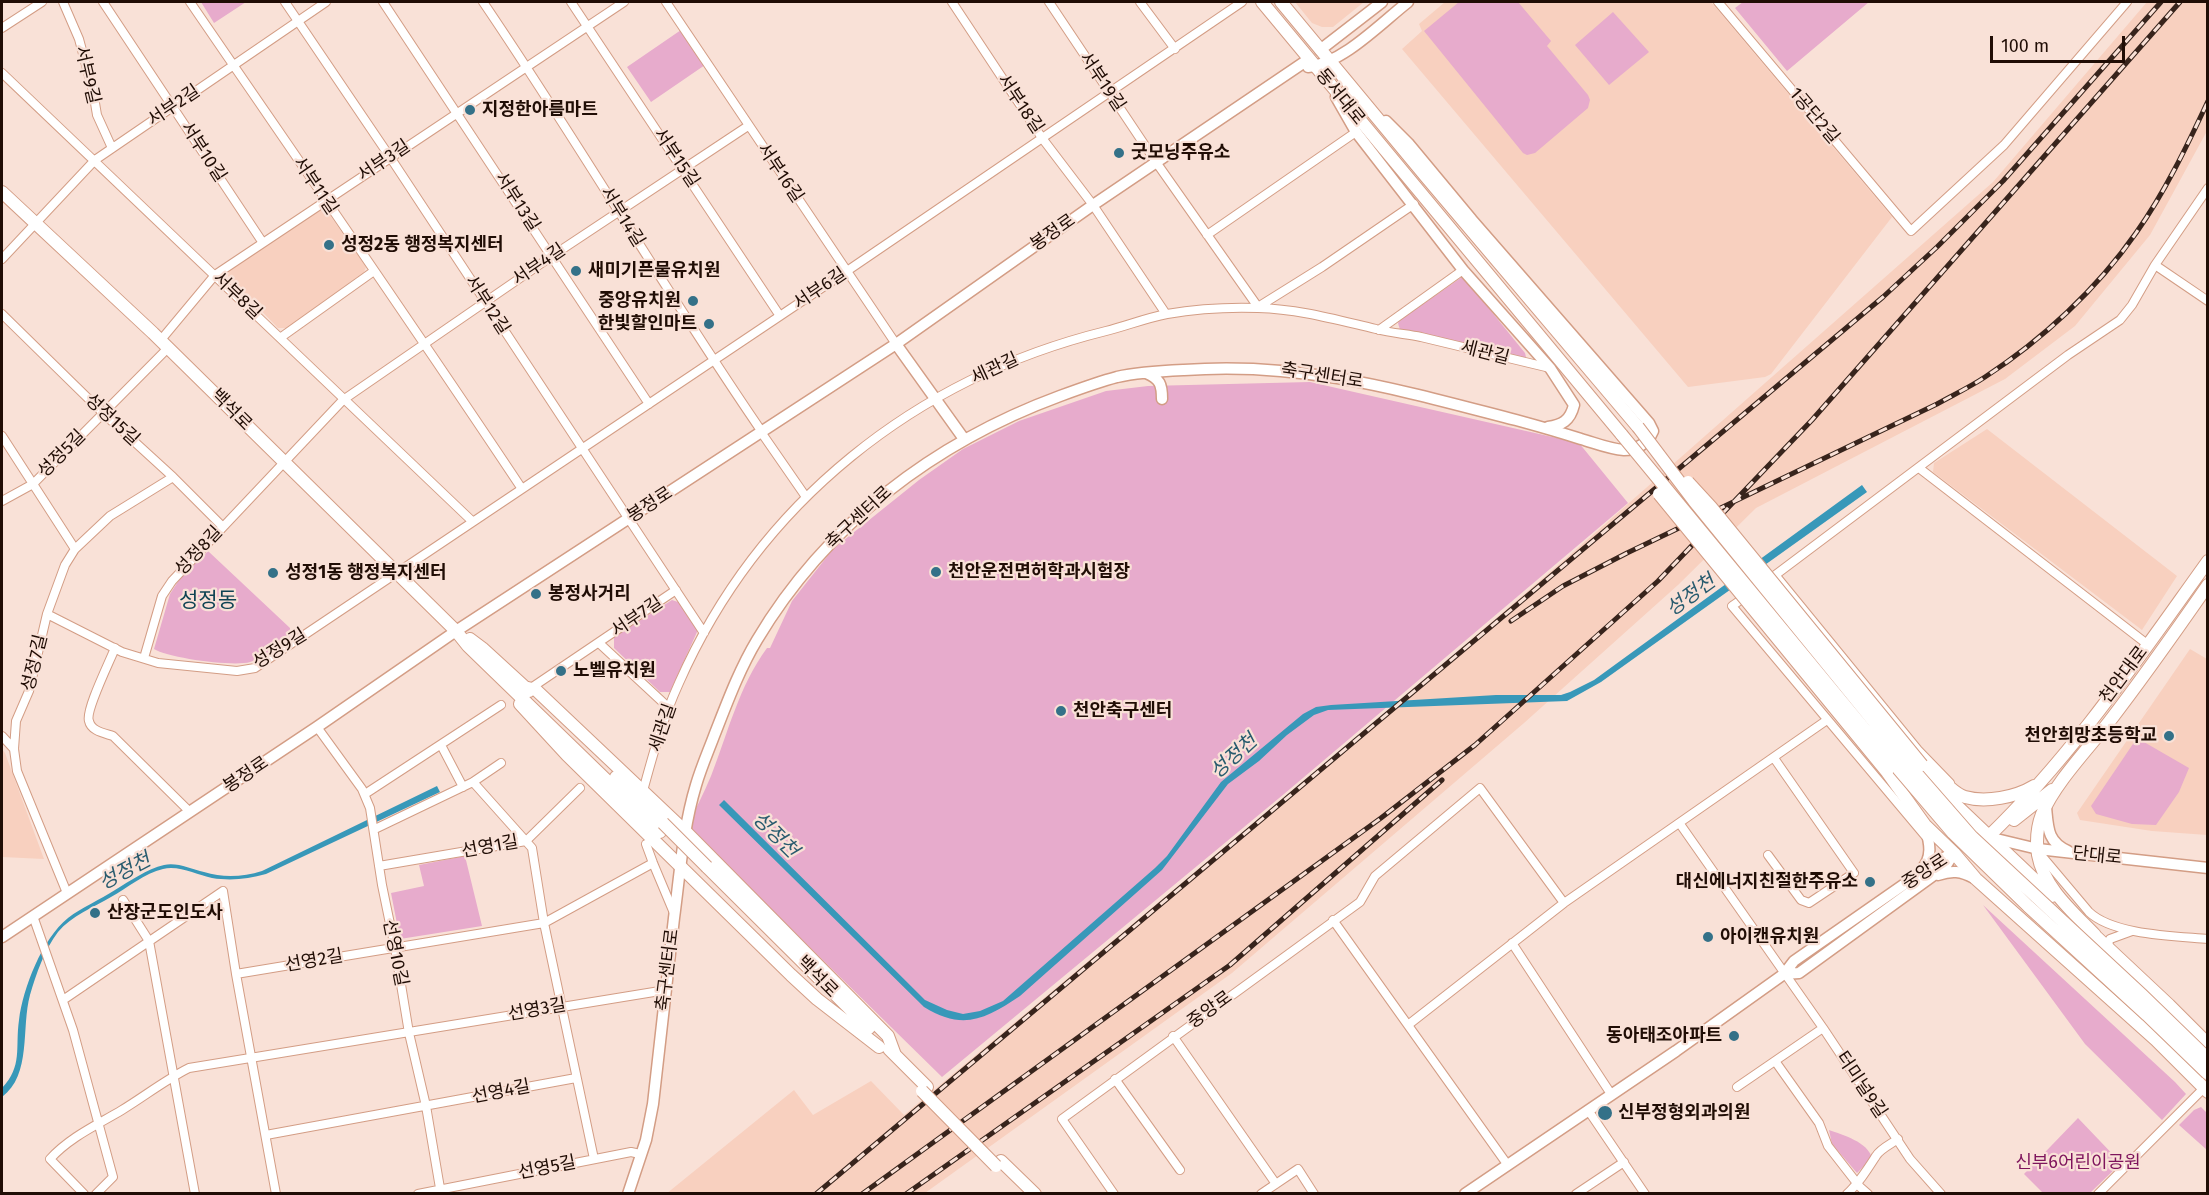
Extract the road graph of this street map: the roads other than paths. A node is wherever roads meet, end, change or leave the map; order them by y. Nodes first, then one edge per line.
1 (42, 2) edge
2 (63, 2) edge
3 (103, 2) edge
4 (190, 2) edge
5 (285, 2) edge
6 (326, 2) edge
7 (383, 2) edge
8 (483, 2) edge
9 (571, 2) edge
10 (624, 2) edge
11 (666, 2) edge
12 (952, 2) edge
13 (1049, 2) edge
14 (1140, 2) edge
15 (1242, 2) edge
16 (1262, 2) edge
17 (1281, 2) edge
18 (1382, 2) edge
19 (1408, 2) edge
20 (1718, 2) edge
21 (1733, 2) edge
22 (2127, 2) edge
23 (1724, 9) junction
24 (297, 21) junction
25 (587, 26) junction
26 (2, 28) edge
27 (1175, 49) junction
28 (1320, 50) junction
29 (1329, 62) junction
30 (1312, 63) junction
31 (234, 65) junction
32 (526, 66) junction
33 (2, 73) edge
34 (1338, 73) junction
35 (1327, 81) junction
36 (1109, 93) junction
37 (173, 107) junction
38 (457, 112) junction
39 (748, 126) junction
40 (1356, 132) junction
41 (1042, 138) junction
42 (112, 148) junction
43 (390, 157) junction
44 (95, 160) junction
45 (1156, 162) junction
46 (684, 170) junction
47 (2208, 188) edge
48 (2, 192) edge
49 (325, 201) junction
50 (1414, 204) junction
51 (1093, 205) junction
52 (619, 212) junction
53 (34, 224) junction
54 (1207, 235) junction
55 (263, 243) junction
56 (552, 256) junction
57 (2, 259) edge
58 (2155, 265) junction
59 (1463, 270) junction
60 (374, 271) junction
61 (846, 272) junction
62 (215, 275) junction
63 (2208, 301) edge
64 (485, 302) junction
65 (1257, 308) junction
66 (2, 314) edge
67 (1166, 315) junction
68 (780, 316) junction
69 (1379, 330) junction
70 (280, 338) junction
71 (425, 343) junction
72 (164, 344) junction
73 (896, 344) junction
74 (1549, 349) junction
75 (712, 360) junction
76 (1550, 368) junction
77 (1146, 373) junction
78 (935, 399) junction
79 (1162, 399) dead end
80 (343, 400) junction
81 (649, 404) junction
82 (103, 413) junction
83 (1544, 427) junction
84 (1638, 428) junction
85 (762, 432) junction
86 (2, 436) edge
87 (964, 439) junction
88 (581, 449) junction
89 (284, 462) junction
90 (1919, 468) junction
91 (173, 477) junction
92 (33, 484) junction
93 (522, 489) junction
94 (806, 497) junction
95 (2, 501) edge
96 (629, 519) junction
97 (472, 521) junction
98 (222, 526) junction
99 (75, 549) junction
100 (2208, 561) edge
101 (394, 572) junction
102 (1776, 576) junction
103 (2208, 585) edge
104 (676, 590) junction
105 (1793, 596) junction
106 (1763, 597) junction
107 (47, 614) junction
108 (1751, 629) junction
109 (456, 631) junction
110 (704, 633) junction
111 (599, 643) junction
112 (2147, 644) junction
113 (115, 648) junction
114 (144, 658) junction
115 (524, 689) junction
116 (501, 705) dead end
117 (669, 708) junction
118 (1827, 720) junction
119 (317, 727) junction
120 (2, 736) edge
121 (441, 745) junction
122 (14, 749) junction
123 (1774, 758) junction
124 (501, 763) dead end
125 (1922, 765) junction
126 (2063, 780) junction
127 (473, 782) junction
128 (2042, 782) junction
129 (463, 787) junction
130 (580, 788) dead end
131 (643, 791) junction
132 (365, 794) junction
133 (1963, 797) junction
134 (2046, 807) junction
135 (190, 812) junction
136 (1680, 824) junction
137 (1925, 825) junction
138 (375, 829) junction
139 (686, 832) junction
140 (1988, 837) junction
141 (1928, 839) junction
142 (526, 841) junction
143 (646, 844) dead end
144 (2038, 849) junction
145 (1954, 853) junction
146 (2071, 853) junction
147 (1768, 855) dead end
148 (652, 863) junction
149 (379, 866) junction
150 (680, 866) junction
151 (2208, 868) edge
152 (705, 871) junction
153 (1932, 876) junction
154 (1911, 879) junction
155 (1976, 879) junction
156 (67, 893) junction
157 (123, 900) dead end
158 (1564, 903) junction
159 (675, 915) junction
160 (33, 916) junction
161 (1333, 920) junction
162 (544, 923) junction
163 (2132, 931) junction
164 (2095, 935) junction
165 (2, 937) edge
166 (2208, 939) edge
167 (149, 941) junction
168 (1512, 943) junction
169 (395, 948) junction
170 (2111, 950) junction
171 (236, 974) junction
172 (1784, 974) junction
173 (666, 990) junction
174 (63, 1000) junction
175 (563, 1006) junction
176 (1408, 1025) junction
177 (1823, 1028) junction
178 (409, 1033) junction
179 (1173, 1036) junction
180 (2208, 1044) edge
181 (879, 1047) junction
182 (895, 1055) junction
183 (253, 1059) junction
184 (2208, 1059) edge
185 (1775, 1061) junction
186 (2207, 1074) edge
187 (173, 1076) junction
188 (576, 1078) junction
189 (1115, 1079) junction
190 (1737, 1088) dead end
191 (924, 1089) junction
192 (2206, 1090) edge
193 (1611, 1094) junction
194 (426, 1106) junction
195 (1588, 1110) junction
196 (98, 1124) junction
197 (266, 1135) junction
198 (1898, 1139) junction
199 (640, 1154) junction
200 (594, 1159) junction
201 (1624, 1162) junction
202 (999, 1163) junction
203 (1507, 1164) junction
204 (1180, 1170) dead end
205 (1276, 1184) junction
206 (1858, 1184) junction
207 (441, 1191) edge
208 (84, 1194) edge
209 (96, 1194) edge
210 (195, 1194) edge
211 (276, 1194) edge
212 (418, 1194) edge
213 (628, 1194) edge
214 (1023, 1194) edge
215 (1035, 1194) edge
216 (1114, 1194) edge
217 (1261, 1194) edge
218 (1314, 1194) edge
219 (1465, 1194) edge
220 (1576, 1194) edge
221 (1645, 1194) edge
222 (1847, 1194) edge
223 (1868, 1194) edge
224 (1941, 1194) edge
225 (2098, 1194) edge

1 - 26 street
2 - 42 street, 서부9길
3 - 37 street, 서부10길
4 - 31 street, 서부11길
5 - 24 street, 서부12길
6 - 24 street, 서부2길
7 - 38 street, 서부13길
8 - 32 street, 서부14길
9 - 25 street, 서부15길
10 - 25 street, 서부3길
11 - 39 street, 서부16길
12 - 41 street, 서부18길
13 - 36 street, 서부19길
14 - 27 street
15 - 27 street, 서부6길
16 - 30 main road, 동서대로
17 - 28 main road, 동서대로
18 - 28 street, 봉정로
19 - 29 street, 봉정로
20 - 23 street, 1공단2길
21 - 23 street
22 - 23 street, 1공단2길
24 - 31 street, 서부2길
24 - 43 street, 서부12길
25 - 32 street, 서부3길
25 - 46 street, 서부15길
27 - 36 street, 서부6길
28 - 29 main road, 동서대로
28 - 30 main road, 봉정로
29 - 30 street, 봉정로
29 - 34 main road, 동서대로
30 - 35 main road, 동서대로
30 - 45 street, 봉정로
31 - 37 street, 서부2길
31 - 49 street, 서부11길
32 - 38 street, 서부3길
32 - 52 street, 서부14길
33 - 44 street, 서부8길
34 - 83 street, 축구센터로
34 - 84 main road, 동서대로
35 - 40 street
35 - 74 main road, 동서대로
36 - 41 street, 서부6길
36 - 45 street, 서부19길
37 - 42 street, 서부2길
37 - 55 street, 서부10길
38 - 43 street, 서부3길
38 - 56 street, 서부13길
39 - 46 street, 서부4길
39 - 61 street, 서부16길
40 - 50 street
40 - 54 street
41 - 51 street, 서부18길
41 - 61 street, 서부6길
42 - 44 street, 서부2길
43 - 49 street, 서부3길
43 - 64 street, 서부12길
44 - 53 street, 서부2길
44 - 62 street, 서부8길
45 - 51 street, 봉정로
45 - 54 street, 서부19길
46 - 52 street, 서부4길
46 - 68 street, 서부15길
47 - 58 street
48 - 53 main road, 백석로
49 - 55 street, 서부3길
49 - 60 street, 서부11길
50 - 59 street
50 - 65 street
51 - 67 street, 서부18길
51 - 73 street, 봉정로
52 - 56 street, 서부4길
52 - 75 street, 서부14길
53 - 57 street, 서부2길
53 - 72 main road, 백석로
54 - 65 street, 서부19길
55 - 62 street, 서부3길
56 - 64 street, 서부4길
56 - 81 street, 서부13길
58 - 63 street
58 - 90 street
59 - 69 street
59 - 76 street
60 - 70 street
60 - 71 street, 서부11길
61 - 68 street, 서부6길
61 - 73 street, 서부16길
62 - 70 street, 서부8길
62 - 72 street, 서부3길
64 - 71 street, 서부4길
64 - 88 street, 서부12길
65 - 67 street, 세관길
65 - 69 street, 세관길
66 - 82 street, 성정15길
67 - 78 street, 세관길
68 - 75 street, 서부6길
69 - 76 street, 세관길
70 - 80 street, 서부8길
71 - 80 street, 서부4길
71 - 93 street, 서부11길
72 - 82 street, 성정5길
72 - 89 main road, 백석로
73 - 78 street
73 - 85 street, 봉정로
74 - 137 main road, bridge
74 - 186 main road, bridge
75 - 81 street, 서부6길
75 - 85 street, 서부14길
76 - 83 street
77 - 79 street
77 - 83 street, 축구센터로
77 - 87 street, 축구센터로
78 - 87 street
78 - 94 street, 세관길
80 - 89 street, 서부4길
80 - 97 street, 서부8길
81 - 88 street, 서부6길
82 - 91 street, 성정15길
82 - 92 street, 성정5길
84 - 125 main road, bridge
84 - 184 main road, bridge
85 - 94 street, 서부14길
85 - 96 street, 봉정로
86 - 92 street
87 - 139 street, 축구센터로
88 - 93 street, 서부6길
88 - 96 street, 서부12길
89 - 98 street, 성정8길
89 - 101 main road, 백석로
90 - 102 street
90 - 112 street
91 - 98 street, 성정15길
91 - 99 street, 성정7길
92 - 95 street, 성정5길
92 - 99 street
93 - 97 street, 서부6길
94 - 110 street, 세관길
96 - 104 street, 서부12길
96 - 109 street, 봉정로
97 - 101 street, 서부6길
98 - 114 street, 성정8길
99 - 107 street, 성정7길
100 - 112 main road, 천안대로
101 - 109 main road, 백석로
101 - 114 street, 성정9길
102 - 105 street
102 - 106 street
102 - 108 street, 중앙로
103 - 126 main road, 천안대로
104 - 110 street, 서부12길
104 - 111 street, 서부7길
105 - 106 street
105 - 133 street
106 - 108 street
107 - 113 street, 성정9길
107 - 122 street, 성정7길
108 - 118 street, 중앙로
109 - 115 main road, 백석로
109 - 119 street, 봉정로
110 - 117 street, 세관길
111 - 115 street, 서부7길
111 - 117 street, 서부7길
112 - 128 main road, 천안대로
113 - 114 street, 성정9길
113 - 135 street
115 - 131 main road
115 - 150 main road
115 - 152 main road, 백석로
116 - 121 street
117 - 131 street, 세관길
118 - 123 street
118 - 141 street, 중앙로
119 - 132 street, 선영10길
119 - 135 street, 봉정로
120 - 122 street
121 - 129 street
121 - 132 street
122 - 156 street, 성정7길
123 - 136 street
123 - 147 street
124 - 127 street
125 - 133 main road
125 - 140 main road
126 - 134 main road
126 - 140 main road
127 - 129 street
127 - 142 street
128 - 133 main road
128 - 140 main road, 천안대로
129 - 138 street
130 - 142 street, 선영1길
131 - 139 main road
132 - 138 street, 선영10길
134 - 144 main road
134 - 146 street
135 - 156 street, 봉정로
136 - 158 street
136 - 172 street
137 - 141 street
137 - 145 main road
138 - 149 street, 선영10길
139 - 150 street, 축구센터로
139 - 182 main road
140 - 144 street, 단대로
140 - 145 main road, 천안대로
140 - 164 main road
141 - 154 street
142 - 149 street, 선영1길
142 - 162 street
143 - 148 street
144 - 146 street, 단대로
144 - 163 street
144 - 164 main road
145 - 153 street, 중앙로
145 - 154 street, 중앙로
145 - 155 main road
146 - 151 street, 단대로
148 - 159 street
148 - 162 street, 선영2길
149 - 169 street, 선영10길
150 - 159 street, 축구센터로
150 - 181 main road
152 - 181 main road, 백석로
152 - 182 main road, 백석로
153 - 155 street
153 - 172 street, 중앙로
154 - 172 street, 중앙로
155 - 192 main road
156 - 160 street, 봉정로
157 - 167 street
158 - 161 street, 중앙로
158 - 168 street
159 - 173 street, 축구센터로
160 - 165 street, 봉정로
160 - 174 street
161 - 176 street
161 - 179 street, 중앙로
162 - 169 street, 선영2길
162 - 175 street
163 - 166 street
163 - 170 street
164 - 170 main road
167 - 171 street
167 - 174 street
167 - 187 street
168 - 176 street
168 - 193 street
169 - 171 street, 선영2길
169 - 178 street, 선영10길
170 - 180 main road
171 - 183 street
172 - 177 street, 터미널9길
172 - 193 street, 중앙로
173 - 175 street, 선영3길
173 - 199 street, 축구센터로
174 - 196 street
175 - 178 street, 선영3길
175 - 188 street
176 - 203 street
177 - 185 street
177 - 198 street, 터미널9길
178 - 183 street, 선영3길
178 - 194 street, 선영10길
179 - 189 street
179 - 205 street, 중앙로
181 - 191 main road, 백석로
182 - 191 main road, 백석로
183 - 187 street, 선영3길
183 - 197 street
185 - 190 street
185 - 206 street
187 - 196 street, 선영3길
187 - 210 street
188 - 194 street, 선영4길
188 - 200 street
189 - 204 street
189 - 216 street
191 - 202 main road, bridge
192 - 225 street
193 - 195 street, 중앙로
194 - 197 street, 선영4길
194 - 207 street, 선영10길
195 - 201 street
195 - 203 street, 중앙로
196 - 208 street, 선영3길
196 - 209 street
197 - 211 street
198 - 206 street
198 - 224 street, 터미널9길
199 - 200 street, 선영5길
199 - 213 street, 축구센터로
200 - 207 street, 선영5길
201 - 220 street
201 - 221 street
202 - 214 main road
202 - 215 main road
203 - 219 street, 중앙로
205 - 217 street
205 - 218 street
206 - 222 street
206 - 223 street
207 - 212 street, 선영5길

